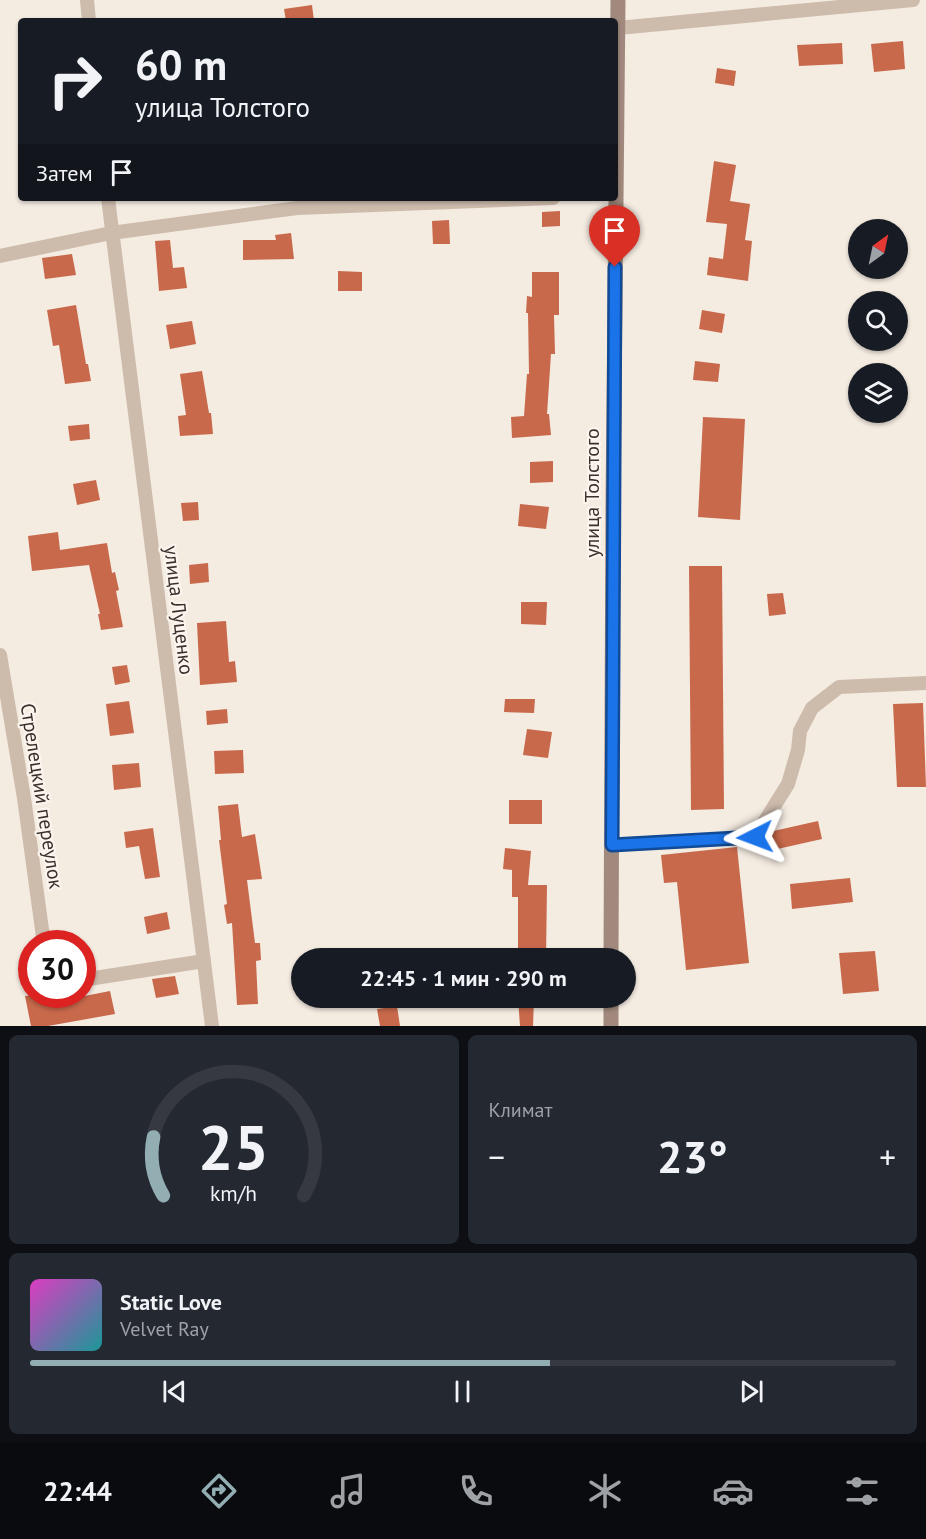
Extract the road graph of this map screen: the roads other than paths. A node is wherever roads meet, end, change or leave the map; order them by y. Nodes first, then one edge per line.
1 (87, 0) edge
2 (618, 0) edge
3 (913, 0) edge
4 (89, 18) edge
5 (618, 28) joint
6 (108, 201) edge
7 (476, 201) edge
8 (615, 201) edge
9 (111, 232) junction
10 (0, 256) edge
11 (0, 655) edge
12 (926, 683) edge
13 (612, 845) junction
14 (42, 930) edge
15 (611, 948) edge
16 (204, 962) junction
17 (96, 978) edge
18 (611, 1008) edge
19 (212, 1026) edge
20 (611, 1026) edge

1 - 4 street
2 - 5 main road, улица Толстого
3 - 5 street
6 - 9 street, улица Луценко
7 - 9 street
8 - 13 main road, улица Толстого
9 - 10 street
9 - 16 street, улица Луценко
11 - 14 street, Стрелецкий переулок
12 - 13 street
13 - 15 main road, улица Толстого
16 - 17 street
16 - 19 street, улица Луценко
18 - 20 main road

